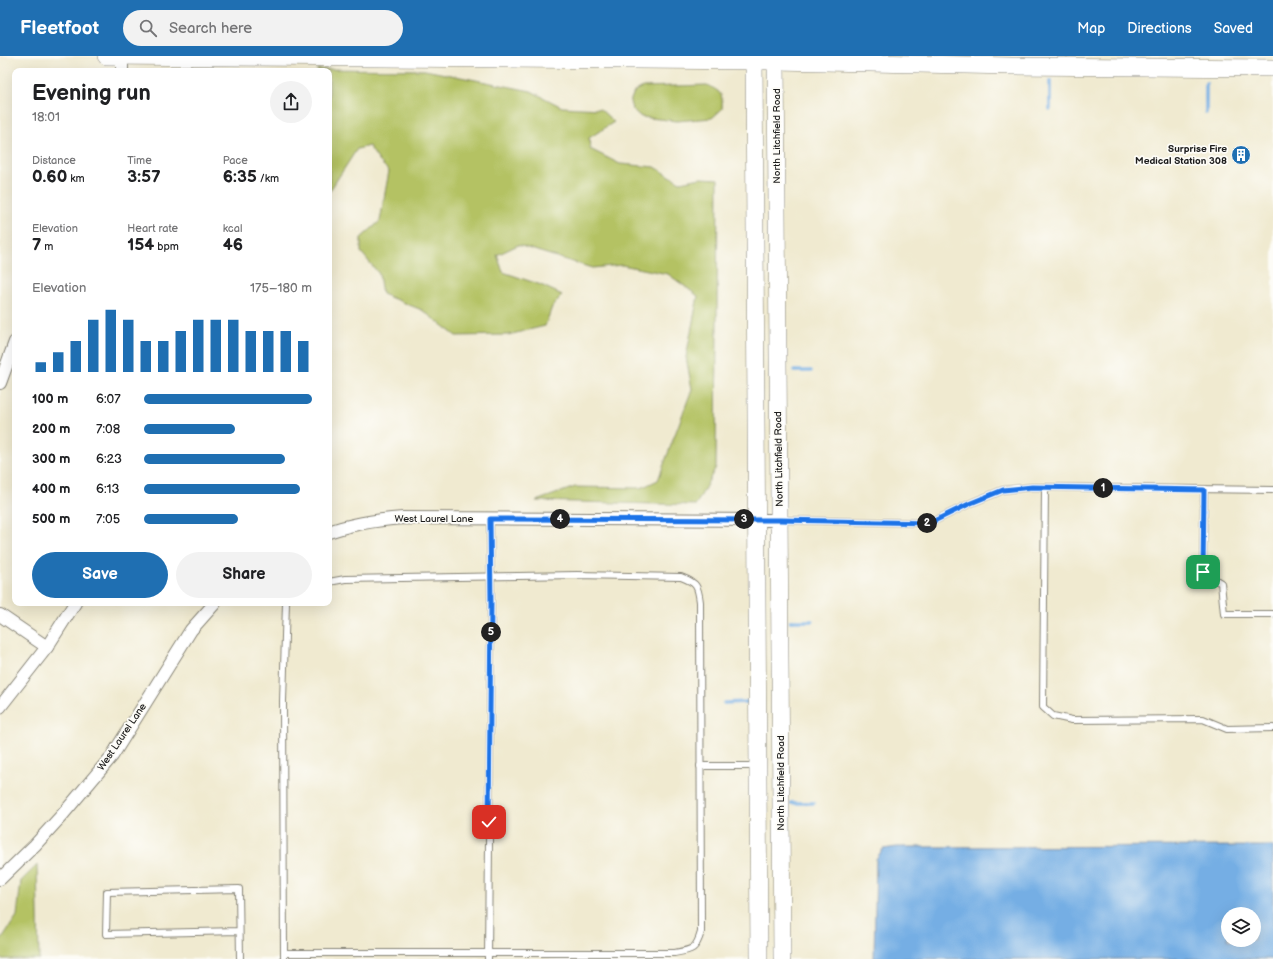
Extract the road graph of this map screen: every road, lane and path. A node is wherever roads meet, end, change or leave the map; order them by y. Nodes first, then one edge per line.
1 (106, 56) edge
2 (122, 56) edge
3 (754, 58) edge
4 (776, 58) edge
5 (122, 68) edge
6 (1273, 68) edge
7 (12, 350) edge
8 (0, 382) edge
9 (1045, 487) junction
10 (1204, 490) junction
11 (1273, 490) edge
12 (490, 519) junction
13 (757, 519) junction
14 (780, 520) junction
15 (332, 531) edge
16 (490, 576) junction
17 (332, 581) edge
18 (72, 606) edge
19 (212, 606) edge
20 (286, 606) edge
21 (1273, 614) edge
22 (0, 615) edge
23 (47, 647) junction
24 (0, 707) edge
25 (1273, 728) edge
26 (700, 766) junction
27 (758, 766) junction
28 (0, 879) edge
29 (239, 931) junction
30 (284, 956) edge
31 (489, 956) edge
32 (240, 959) edge
33 (759, 959) edge
34 (782, 959) edge

1 - 2 main road
2 - 3 main road
2 - 5 street
3 - 4 main road
3 - 13 main road
4 - 6 main road
4 - 14 main road, North Litchfield Road
7 - 8 street
9 - 10 lane
9 - 14 lane
9 - 25 lane
10 - 11 lane
10 - 21 lane
12 - 13 street, West Laurel Lane
12 - 15 street, West Laurel Lane
12 - 16 lane
13 - 14 street, West Laurel Lane
13 - 27 main road
14 - 34 main road, North Litchfield Road
16 - 17 lane
16 - 26 lane
16 - 31 lane
18 - 23 street
19 - 28 street, West Laurel Lane
20 - 30 lane
22 - 23 street
23 - 24 street
26 - 27 lane
26 - 31 lane
27 - 33 main road
29 - 29 lane
29 - 32 lane
30 - 31 lane

